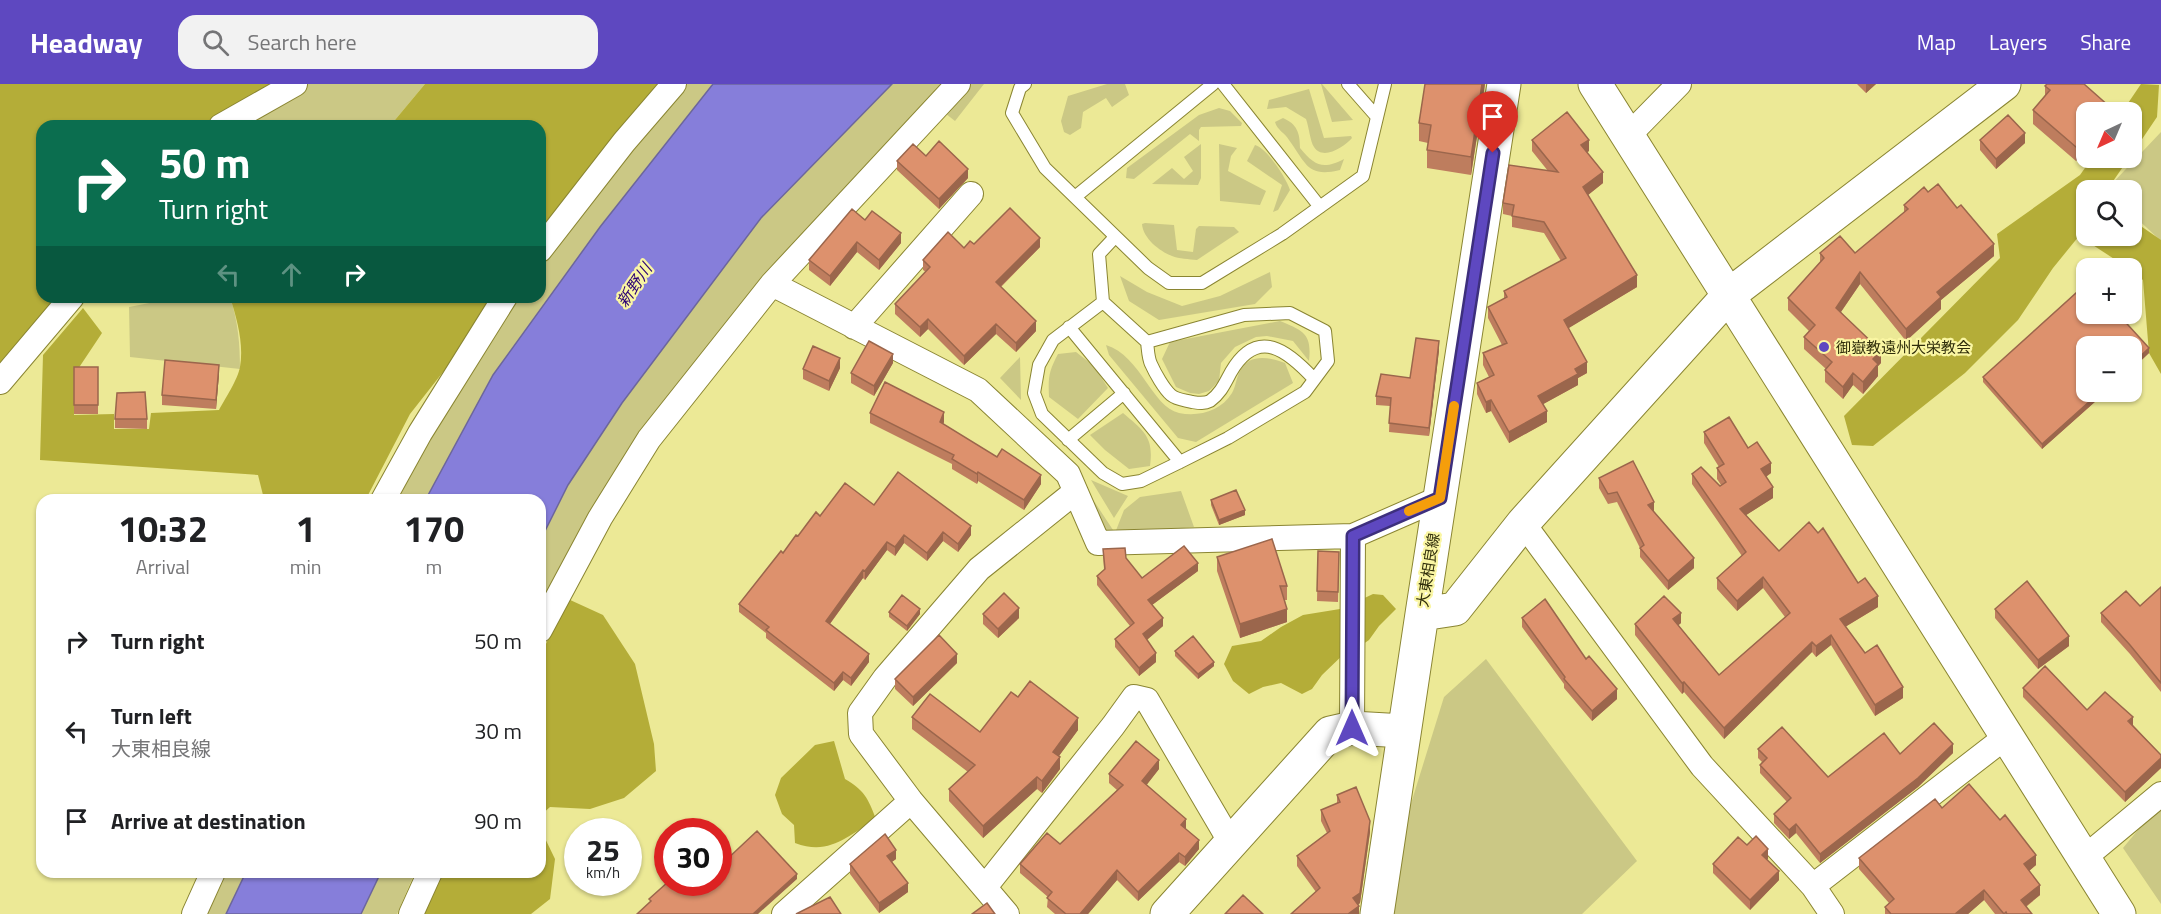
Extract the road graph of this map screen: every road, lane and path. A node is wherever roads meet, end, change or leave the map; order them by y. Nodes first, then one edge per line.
1 (295, 84) edge
2 (674, 84) edge
3 (958, 84) edge
4 (1024, 84) edge
5 (1213, 84) edge
6 (1223, 84) edge
7 (1348, 84) edge
8 (1385, 84) edge
9 (1504, 84) edge
10 (1595, 84) edge
11 (1679, 84) edge
12 (2004, 84) edge
13 (1377, 117) junction
14 (233, 120) edge
15 (1628, 137) junction
16 (970, 194) dead end
17 (1075, 197) junction
18 (1320, 207) junction
19 (1115, 237) junction
20 (546, 242) edge
21 (772, 284) junction
22 (1730, 295) junction
23 (67, 303) edge
24 (501, 303) edge
25 (1103, 303) junction
26 (854, 327) junction
27 (1069, 327) junction
28 (1148, 342) junction
29 (1314, 379) junction
30 (0, 382) edge
31 (1124, 393) junction
32 (1068, 440) junction
33 (1180, 462) junction
34 (1075, 492) junction
35 (386, 494) edge
36 (1440, 498) junction
37 (1523, 523) junction
38 (1353, 536) junction
39 (1422, 614) junction
40 (546, 619) edge
41 (1352, 728) junction
42 (1404, 731) junction
43 (2007, 736) junction
44 (2161, 794) edge
45 (911, 801) junction
46 (1231, 843) junction
47 (2084, 858) junction
48 (210, 878) edge
49 (427, 878) edge
50 (1814, 886) junction
51 (985, 888) junction
52 (194, 914) edge
53 (411, 914) edge
54 (784, 914) edge
55 (1007, 914) edge
56 (1167, 914) edge
57 (1377, 914) edge
58 (1832, 914) edge
59 (2119, 914) edge

1 - 14 street
2 - 20 street
3 - 21 street
4 - 17 lane
5 - 17 lane
6 - 18 lane
7 - 13 lane
8 - 13 lane
9 - 36 street, 大東相良線
10 - 15 street
11 - 15 street
12 - 22 street
13 - 18 lane
15 - 22 street
16 - 26 street
17 - 19 lane
18 - 19 lane
19 - 25 lane
21 - 26 street
21 - 40 street
22 - 37 street
22 - 43 street
23 - 30 street
24 - 35 street
25 - 27 lane
25 - 28 lane
26 - 34 street
27 - 31 lane
27 - 32 lane
28 - 29 lane
28 - 29 lane
29 - 33 lane
31 - 32 lane
31 - 33 lane
32 - 33 lane
34 - 38 street
34 - 45 street
36 - 38 street
36 - 39 street, 大東相良線
37 - 39 street
37 - 50 street
38 - 41 street
39 - 42 street, 大東相良線
41 - 42 street
41 - 46 street
42 - 57 street, 大東相良線
43 - 47 street
43 - 50 street
44 - 47 street
45 - 51 street
45 - 54 street
46 - 51 street
46 - 56 street
47 - 59 street
48 - 52 street
49 - 53 street
50 - 58 street
51 - 55 street

